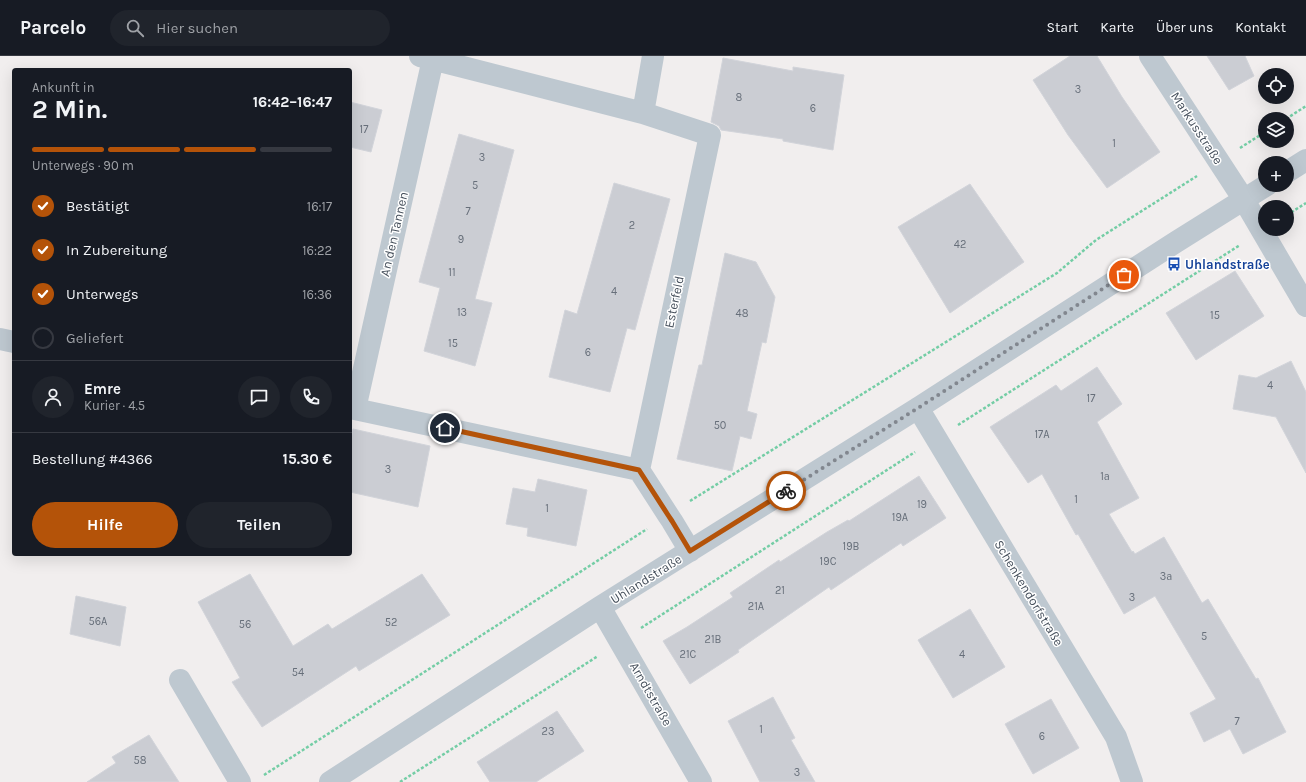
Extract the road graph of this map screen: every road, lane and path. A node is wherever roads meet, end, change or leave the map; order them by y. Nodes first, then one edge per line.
1 (653, 56) edge
2 (1150, 56) edge
3 (426, 58) edge
4 (1306, 106) edge
5 (643, 113) junction
6 (1294, 114) edge
7 (710, 135) joint
8 (1258, 137) edge
9 (1306, 160) edge
10 (1219, 162) junction
11 (1294, 168) edge
12 (1258, 191) edge
13 (1244, 200) junction
14 (1306, 203) edge
15 (1294, 211) edge
16 (1258, 225) edge
17 (1258, 235) edge
18 (1264, 236) edge
19 (1306, 306) edge
20 (0, 339) edge
21 (12, 342) edge
22 (352, 408) edge
23 (918, 408) junction
24 (936, 438) junction
25 (639, 470) junction
26 (668, 515) junction
27 (690, 551) junction
28 (600, 607) junction
29 (620, 642) junction
30 (180, 680) dead end
31 (250, 780) edge
32 (330, 782) edge
33 (400, 782) edge
34 (701, 782) edge
35 (1132, 782) edge

1 - 5 street
2 - 10 street, Markusstraße
3 - 5 street, An den Tannen
3 - 22 street, An den Tannen
4 - 6 path
5 - 7 street, An den Tannen
7 - 25 street, Esterfeld
8 - 10 path
9 - 11 street
10 - 13 street, Markusstraße
10 - 26 path
12 - 13 street, Uhlandstraße
13 - 16 street, Markusstraße
13 - 23 street, Uhlandstraße
14 - 15 path
17 - 24 path
18 - 19 street, Markusstraße
20 - 21 street
22 - 25 street
23 - 24 street, Schenkendorfstraße
23 - 27 street, Uhlandstraße
24 - 29 path
24 - 35 street, Schenkendorfstraße
25 - 26 street
26 - 27 street
26 - 31 path
27 - 28 street, Uhlandstraße
28 - 29 street, Arndtstraße
28 - 32 street, Uhlandstraße
29 - 33 path
29 - 34 street, Arndtstraße
30 - 31 street

